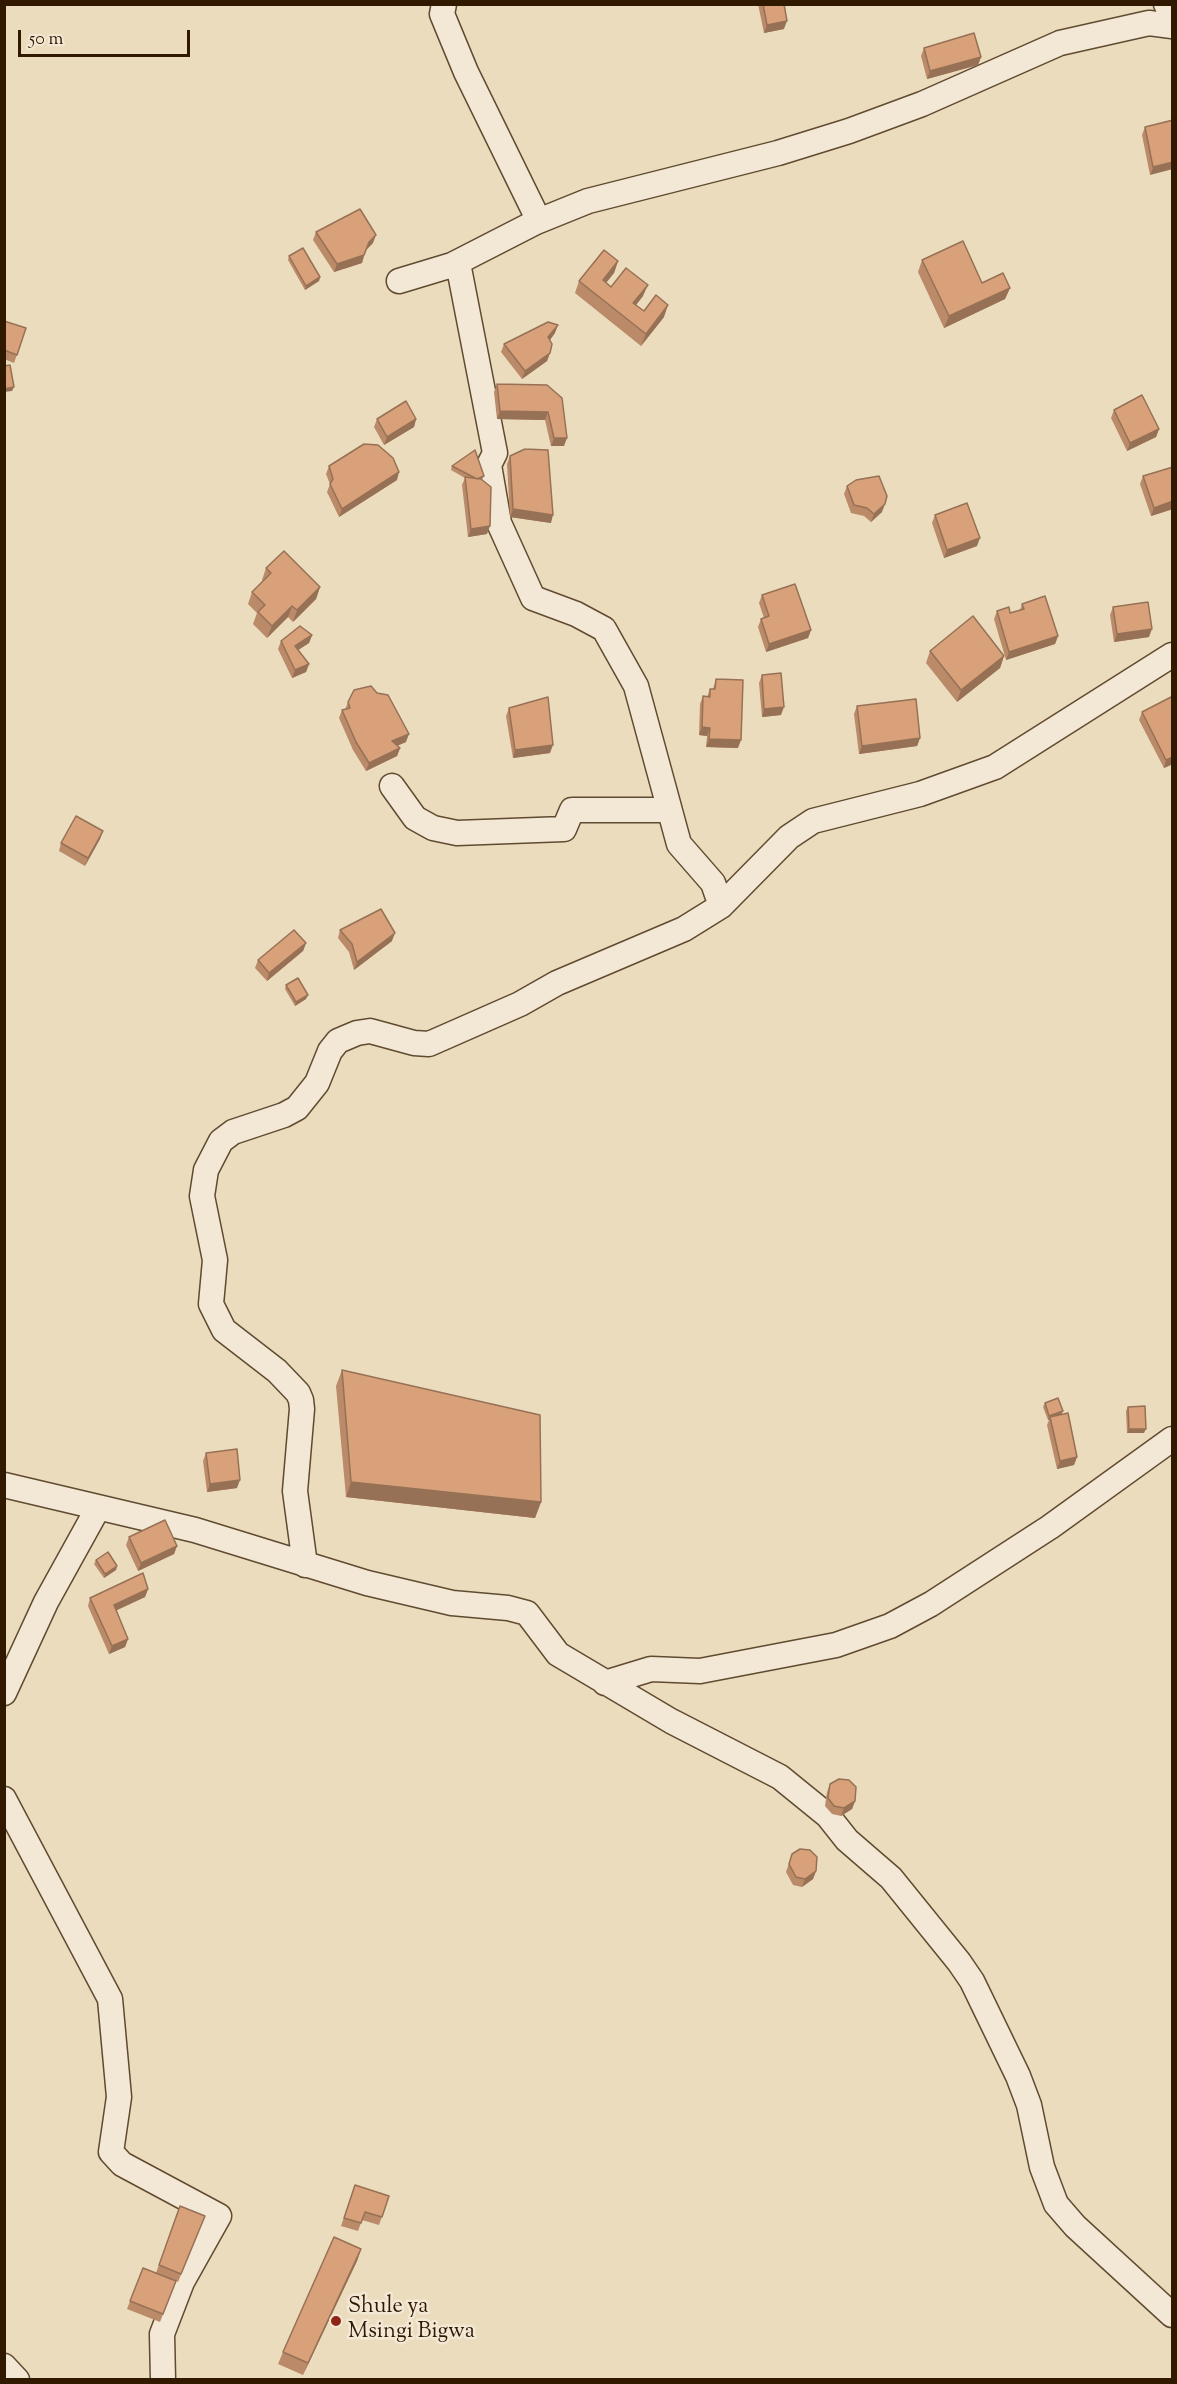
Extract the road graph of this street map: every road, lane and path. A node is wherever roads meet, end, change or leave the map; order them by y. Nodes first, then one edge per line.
1 (444, 4) edge
2 (1132, 4) edge
3 (1166, 4) edge
4 (1173, 16) edge
5 (1149, 23) junction
6 (1173, 26) edge
7 (539, 221) junction
8 (458, 262) junction
9 (399, 281) dead end
10 (1173, 656) edge
11 (392, 786) dead end
12 (669, 810) junction
13 (721, 906) junction
14 (1173, 1439) edge
15 (4, 1485) edge
16 (98, 1508) junction
17 (305, 1565) junction
18 (605, 1683) junction
19 (4, 1693) edge
20 (4, 1799) edge
21 (1173, 2314) edge
22 (4, 2366) edge
23 (17, 2379) edge
24 (163, 2379) edge

1 - 7 street
2 - 5 street
3 - 4 street
5 - 6 street
5 - 7 street
7 - 8 street
8 - 9 street
8 - 12 street
10 - 13 street
11 - 12 street
12 - 13 street
13 - 17 street
14 - 18 street
15 - 16 street
16 - 17 street
16 - 19 street
17 - 18 street
18 - 21 street
20 - 24 street
22 - 23 street

